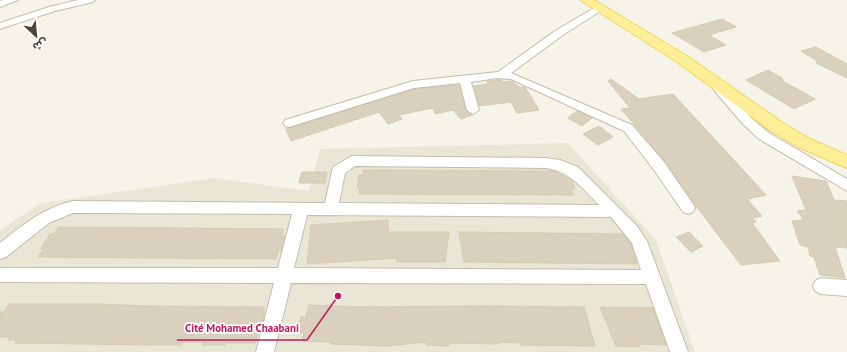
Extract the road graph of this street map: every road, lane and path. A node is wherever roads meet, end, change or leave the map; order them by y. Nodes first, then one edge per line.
1 (13, 0) edge
2 (90, 0) edge
3 (586, 0) edge
4 (0, 4) edge
5 (599, 8) junction
6 (0, 26) edge
7 (502, 74) junction
8 (464, 78) junction
9 (710, 78) junction
10 (473, 110) dead end
11 (289, 123) dead end
12 (847, 162) edge
13 (847, 186) edge
14 (688, 208) dead end
15 (301, 209) junction
16 (331, 209) junction
17 (615, 211) junction
18 (0, 252) edge
19 (0, 275) edge
20 (283, 275) junction
21 (653, 277) junction
22 (821, 286) dead end
23 (847, 288) edge
24 (265, 352) edge
25 (679, 352) edge

1 - 4 street
2 - 6 street
3 - 5 main road
5 - 7 street
5 - 9 main road
7 - 8 street
7 - 14 street
8 - 10 street
8 - 11 street
9 - 12 main road
9 - 13 street
15 - 16 street
15 - 18 street
15 - 20 street
16 - 17 street
16 - 17 street
17 - 21 street
19 - 20 street
20 - 21 street
20 - 24 street
21 - 25 street
22 - 23 street

